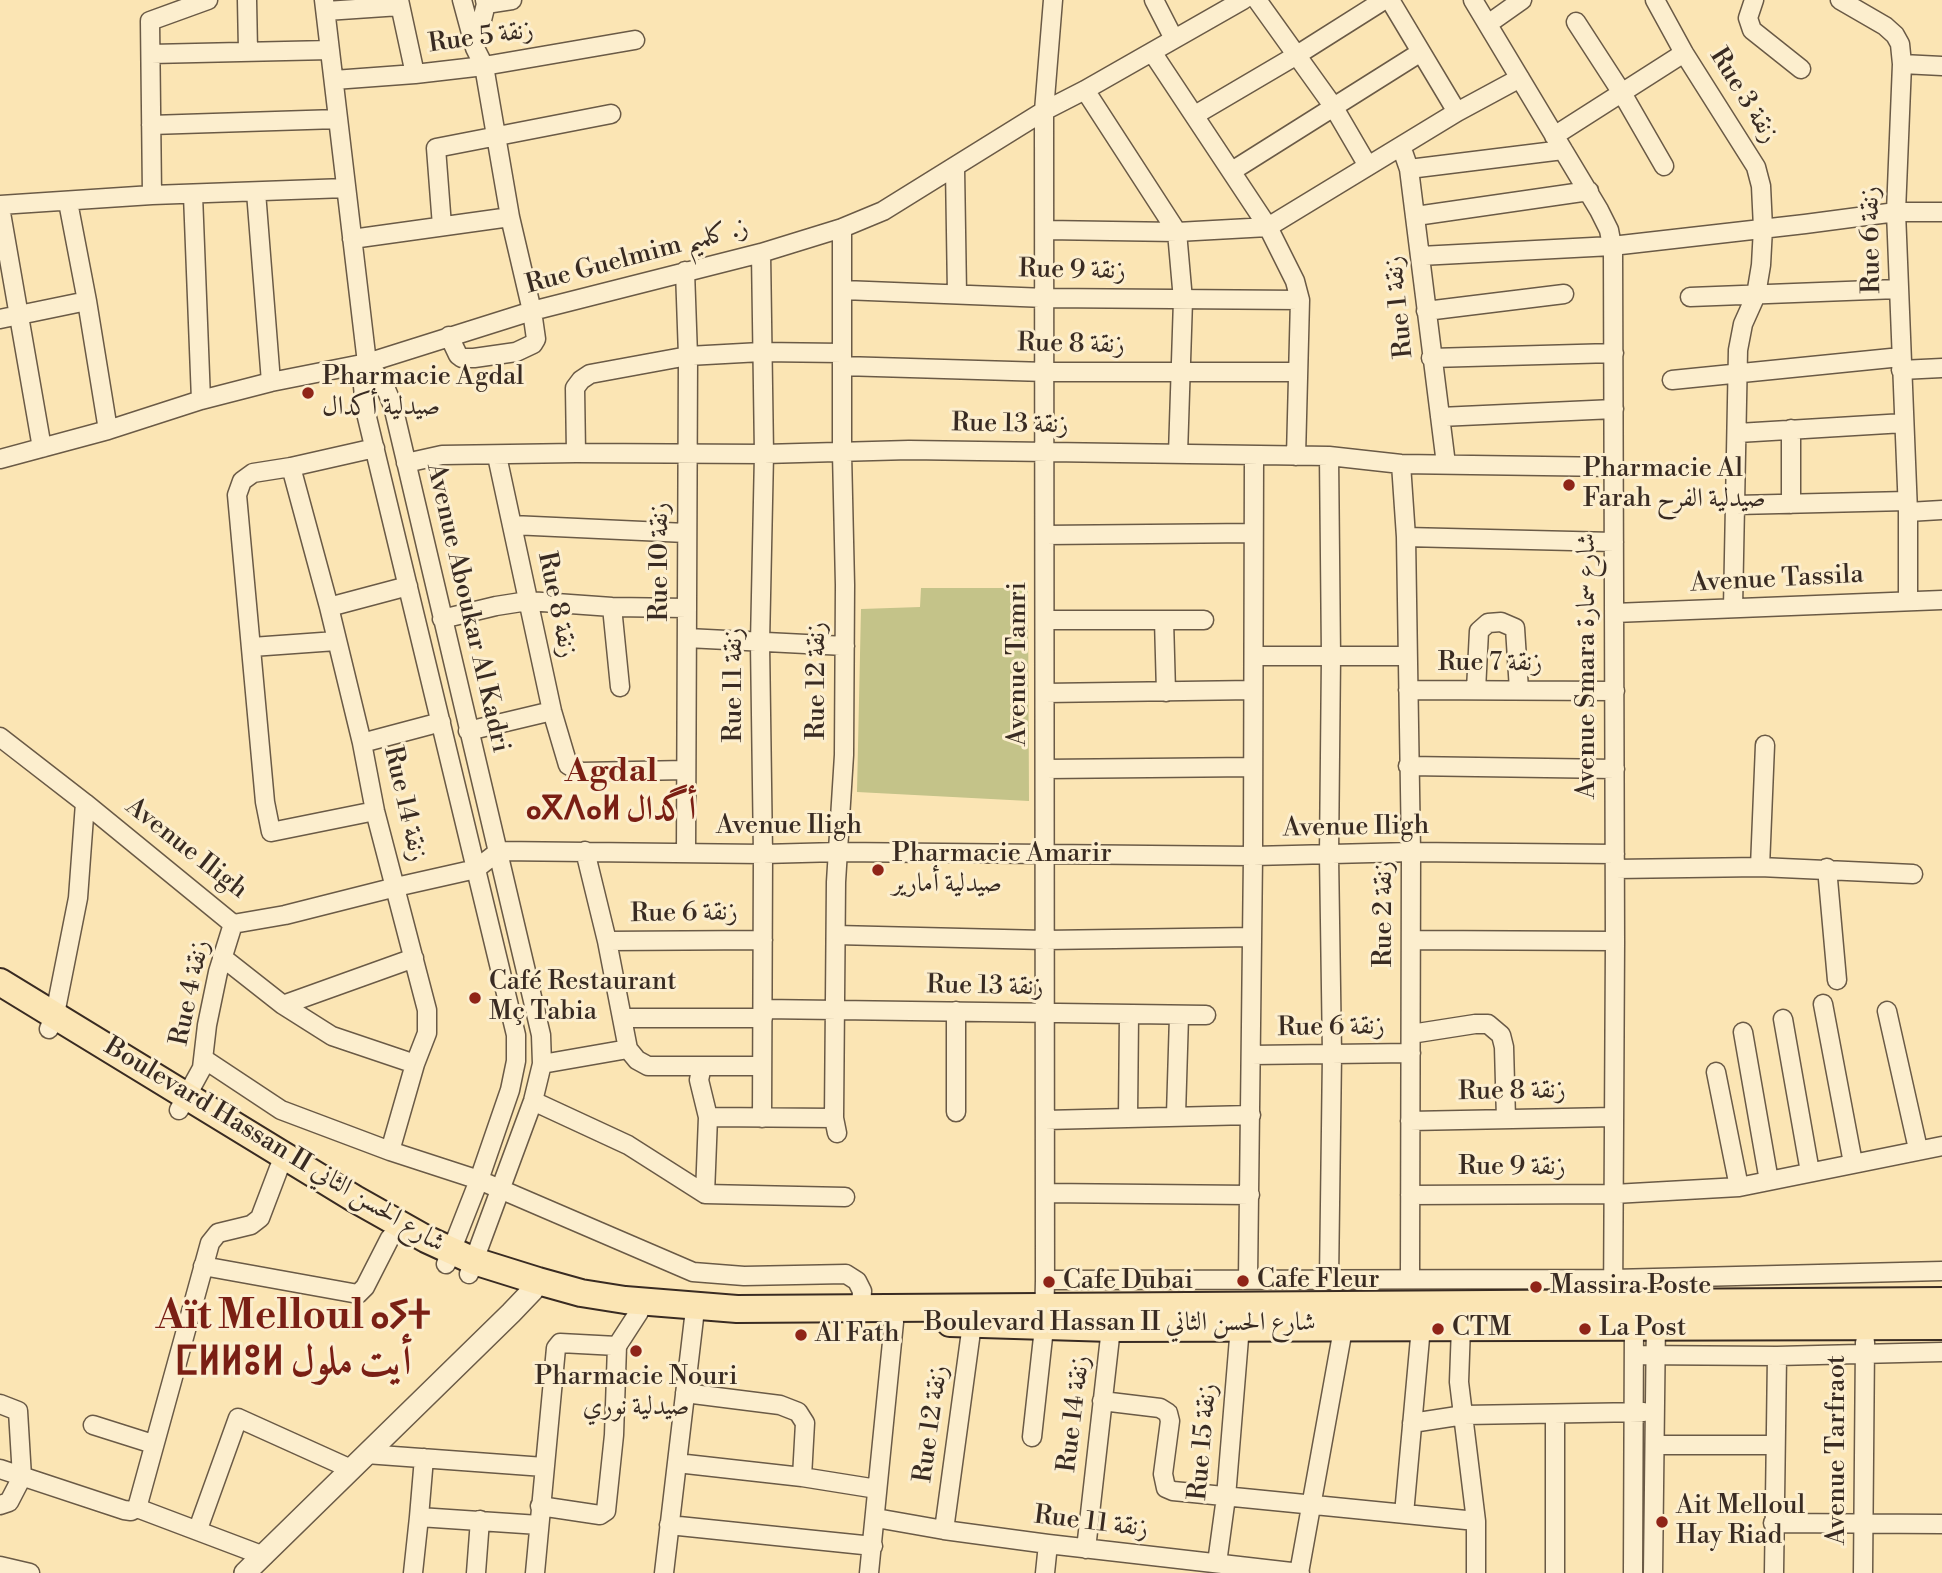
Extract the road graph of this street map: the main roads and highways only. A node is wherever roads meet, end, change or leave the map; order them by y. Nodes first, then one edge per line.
1 (0, 982) edge
2 (0, 998) edge
3 (52, 1022) junction
4 (183, 1103) junction
5 (460, 1262) junction
6 (535, 1286) junction
7 (1942, 1301) edge
8 (1044, 1304) junction
9 (1631, 1310) junction
10 (1317, 1315) junction
11 (1346, 1315) junction
12 (1942, 1326) edge

1 - 3 main road, Boulevard Hassan II شارع الحسن الثاني
2 - 3 main road, Boulevard Hassan II شارع الحسن الثاني
3 - 4 main road, Boulevard Hassan II شارع الحسن الثاني
4 - 5 main road, Boulevard Hassan II شارع الحسن الثاني
4 - 5 main road, Boulevard Hassan II شارع الحسن الثاني
5 - 6 main road, Boulevard Hassan II شارع الحسن الثاني
6 - 8 main road, Boulevard Hassan II شارع الحسن الثاني
6 - 8 main road, Boulevard Hassan II شارع الحسن الثاني
7 - 9 main road, Boulevard Hassan II شارع الحسن الثاني
8 - 10 main road, Boulevard Hassan II شارع الحسن الثاني
8 - 10 main road, Boulevard Hassan II شارع الحسن الثاني
9 - 11 main road, Boulevard Hassan II شارع الحسن الثاني
9 - 11 main road, Boulevard Hassan II شارع الحسن الثاني
9 - 12 main road, Boulevard Hassan II شارع الحسن الثاني
10 - 11 main road, Boulevard Hassan II شارع الحسن الثاني

